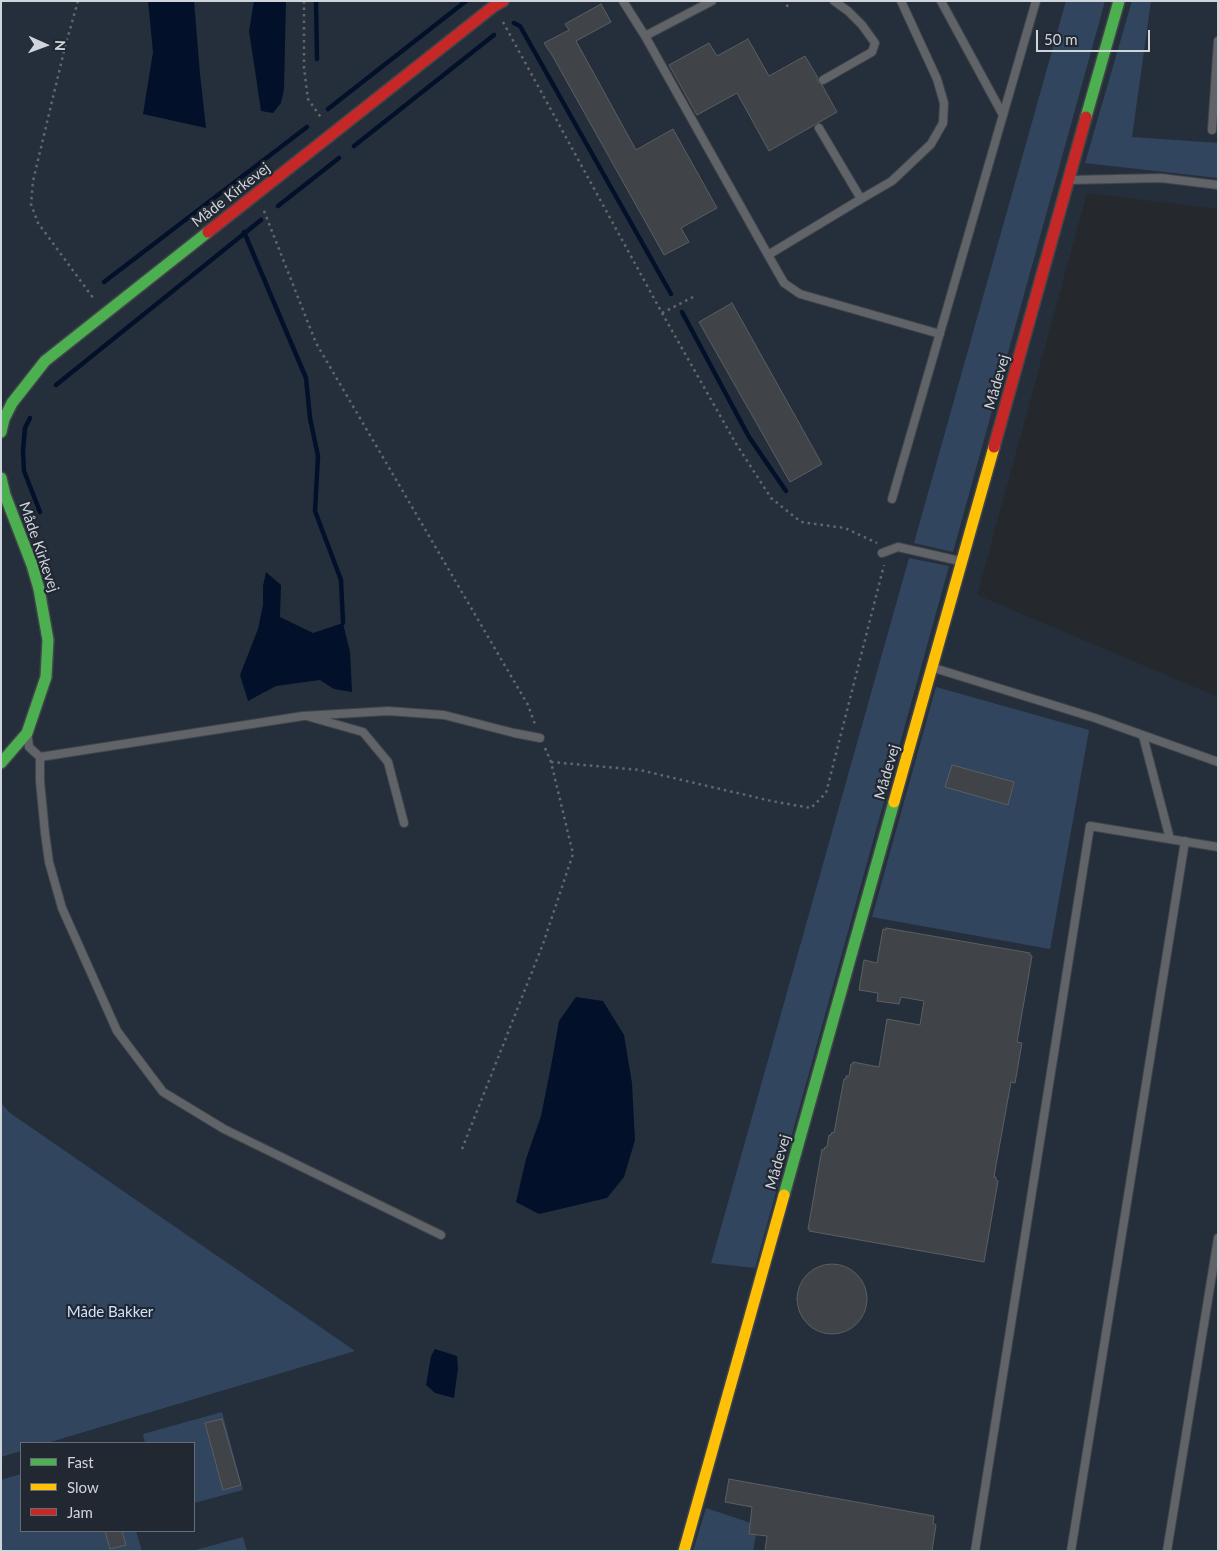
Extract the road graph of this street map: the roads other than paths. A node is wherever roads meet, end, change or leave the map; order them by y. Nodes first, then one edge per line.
1 (623, 1) edge
2 (712, 1) edge
3 (834, 1) edge
4 (901, 1) edge
5 (941, 1) edge
6 (1036, 1) edge
7 (1119, 1) edge
8 (498, 4) edge
9 (645, 36) junction
10 (1218, 41) edge
11 (823, 80) dead end
12 (1003, 115) junction
13 (819, 128) dead end
14 (1212, 130) dead end
15 (1070, 180) junction
16 (1218, 185) edge
17 (861, 199) junction
18 (768, 255) junction
19 (940, 334) junction
20 (1, 432) edge
21 (1, 478) edge
22 (892, 499) dead end
23 (882, 553) road end
24 (962, 562) junction
25 (932, 667) junction
26 (303, 716) junction
27 (27, 734) junction
28 (1143, 736) junction
29 (540, 738) road end
30 (40, 756) junction
31 (1218, 762) edge
32 (1, 763) edge
33 (404, 823) dead end
34 (1170, 839) junction
35 (1185, 841) junction
36 (1218, 846) edge
37 (441, 1235) dead end
38 (1218, 1238) edge
39 (684, 1551) edge
40 (975, 1551) edge
41 (1071, 1551) edge
42 (1167, 1551) edge

1 - 9 lane
2 - 9 lane
3 - 11 lane
4 - 17 lane
5 - 12 lane
6 - 12 lane
7 - 15 street, Mådevej
8 - 20 street, Måde Kirkevej
9 - 18 lane
10 - 14 lane
12 - 19 lane
13 - 17 lane
15 - 16 lane
15 - 24 street, Mådevej
17 - 18 lane
18 - 19 lane
19 - 22 lane
21 - 27 street, Måde Kirkevej
23 - 24 lane
24 - 25 street, Mådevej
25 - 28 lane
25 - 39 street, Mådevej
26 - 29 lane
26 - 30 lane
26 - 33 lane
27 - 30 lane
27 - 32 street, Måde Kirkevej
28 - 31 lane
28 - 34 lane
30 - 37 lane
34 - 35 lane
34 - 40 lane
35 - 36 lane
35 - 41 lane
38 - 42 lane

